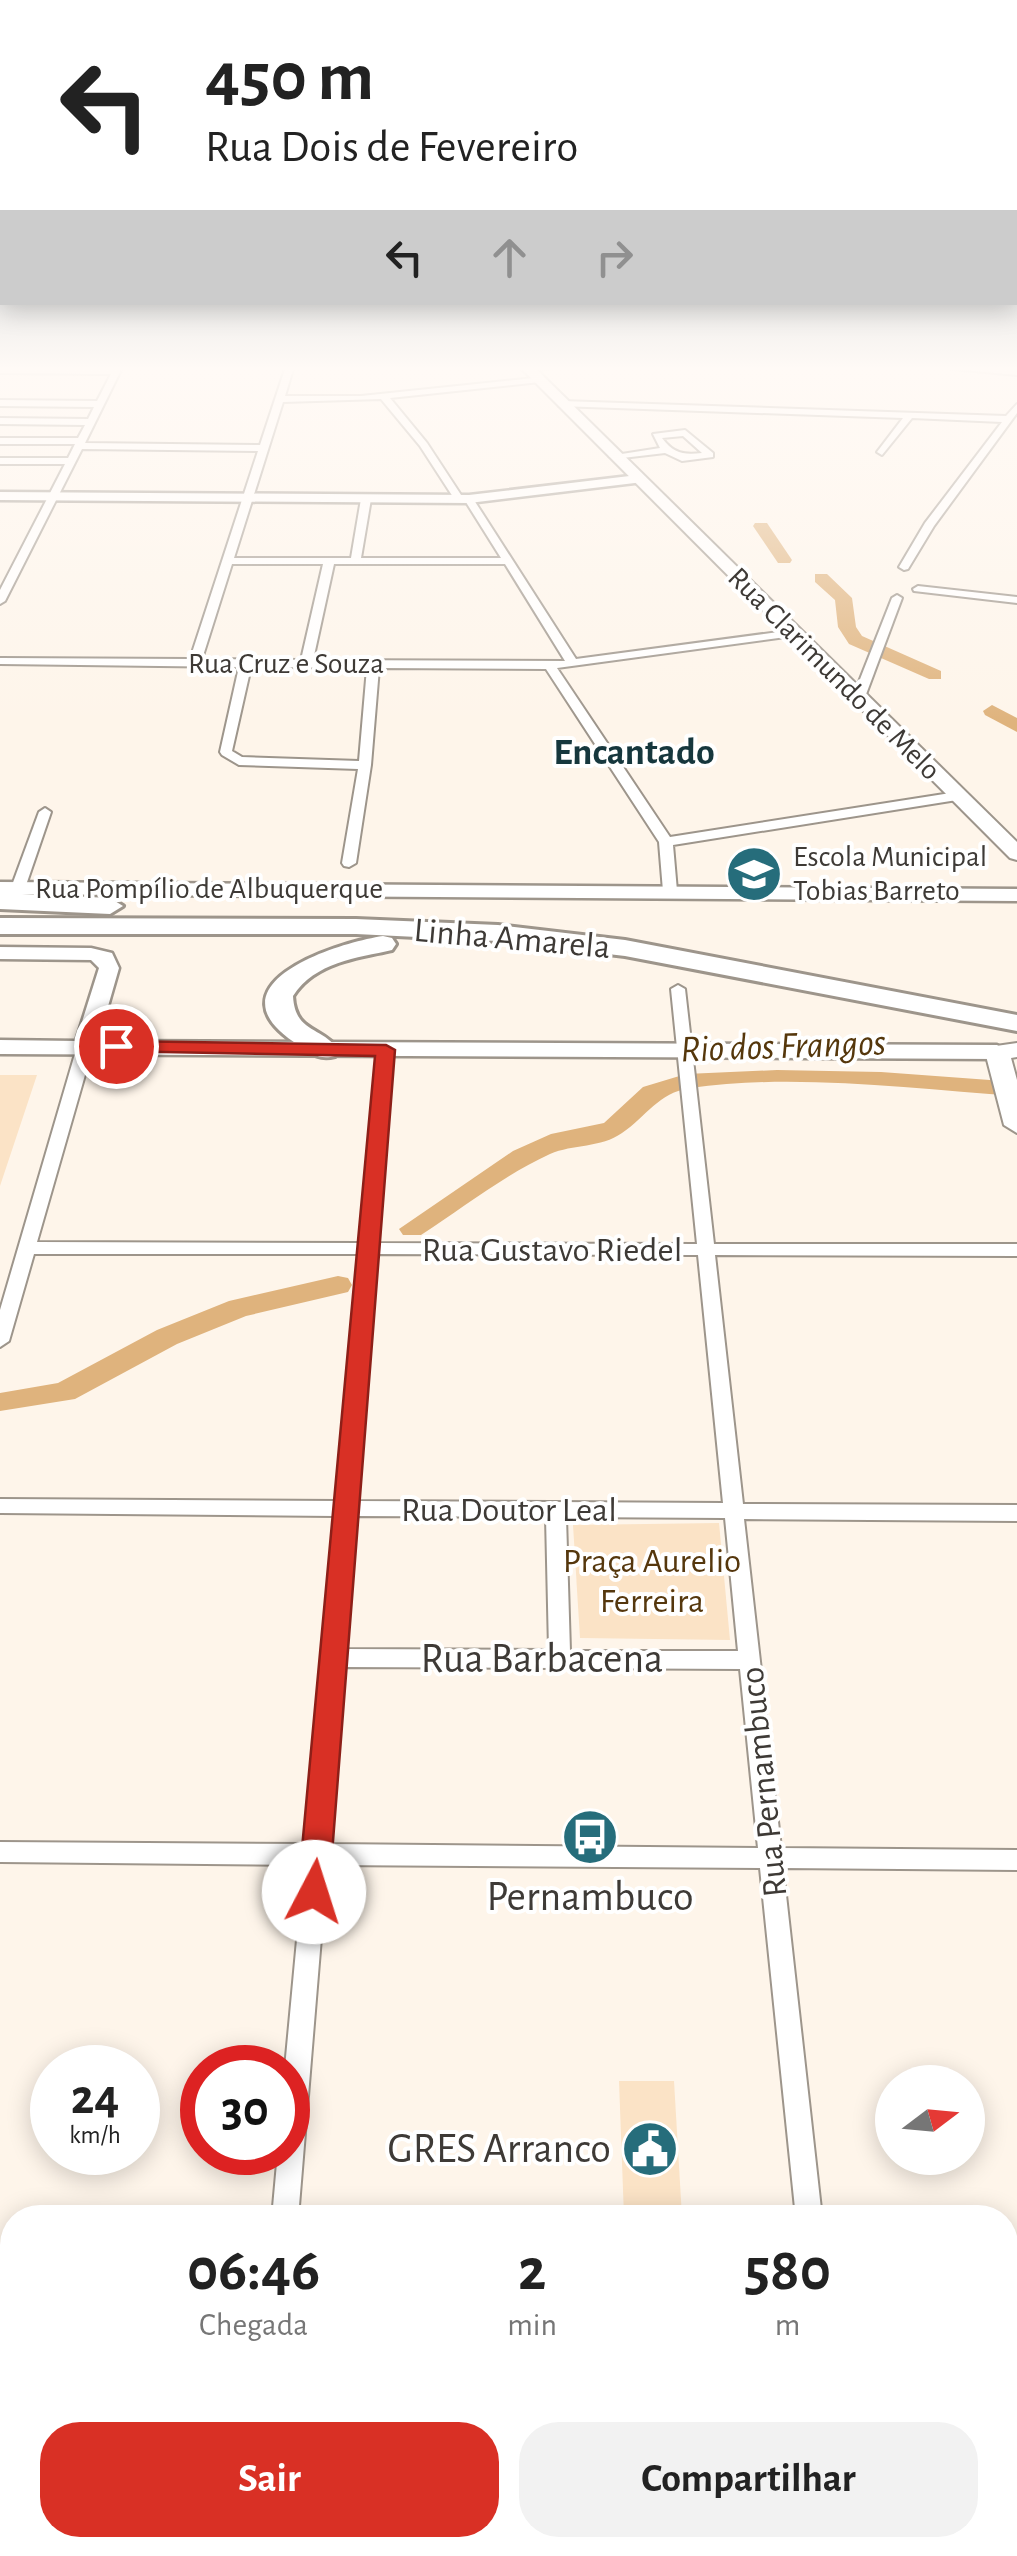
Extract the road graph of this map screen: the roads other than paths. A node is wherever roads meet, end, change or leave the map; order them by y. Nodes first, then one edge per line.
1 (59, 485) edge
2 (252, 485) edge
3 (454, 485) edge
4 (587, 485) edge
5 (643, 485) edge
6 (960, 485) edge
7 (0, 496) edge
8 (54, 496) junction
9 (249, 498) junction
10 (463, 498) junction
11 (366, 500) junction
12 (228, 561) junction
13 (510, 561) junction
14 (328, 562) junction
15 (355, 562) junction
16 (904, 567) dead end
17 (918, 589) dead end
18 (0, 600) edge
19 (897, 600) dead end
20 (1017, 600) edge
21 (793, 632) junction
22 (0, 661) edge
23 (195, 663) junction
24 (246, 663) junction
25 (306, 664) junction
26 (373, 664) junction
27 (572, 664) junction
28 (550, 666) junction
29 (859, 697) junction
30 (366, 765) junction
31 (957, 796) junction
32 (45, 812) dead end
33 (666, 842) junction
34 (1017, 854) edge
35 (349, 863) dead end
36 (670, 890) junction
37 (6, 892) edge
38 (1017, 895) edge
39 (0, 912) edge
40 (184, 912) junction
41 (0, 926) edge
42 (618, 943) junction
43 (0, 952) edge
44 (678, 989) dead end
45 (1017, 1008) edge
46 (1017, 1023) edge
47 (92, 1024) junction
48 (0, 1046) edge
49 (51, 1047) junction
50 (85, 1047) junction
51 (326, 1050) junction
52 (386, 1050) junction
53 (687, 1051) junction
54 (1007, 1051) edge
55 (1017, 1124) edge
56 (27, 1248) junction
57 (371, 1250) junction
58 (706, 1250) junction
59 (1017, 1250) edge
60 (0, 1340) edge
61 (0, 1506) edge
62 (556, 1509) junction
63 (735, 1509) junction
64 (348, 1510) junction
65 (1017, 1513) edge
66 (332, 1658) junction
67 (560, 1659) junction
68 (751, 1660) junction
69 (0, 1852) edge
70 (317, 1856) junction
71 (772, 1856) junction
72 (1017, 1860) edge
73 (286, 2205) edge
74 (807, 2205) edge

1 - 8 street
2 - 9 street
3 - 10 street
4 - 10 street
5 - 21 main road, Rua Clarimundo de Melo
6 - 16 street
7 - 8 street
8 - 9 street
8 - 18 street
9 - 11 street
9 - 12 street
10 - 11 street
10 - 13 street
11 - 15 street
12 - 14 street
12 - 23 street
13 - 15 street
13 - 27 street
14 - 15 street
14 - 25 street
17 - 20 street
19 - 29 street
21 - 27 street, Rua Cruz e Souza
21 - 29 main road, Rua Clarimundo de Melo
22 - 23 street, Rua Cruz e Souza
23 - 24 street, Rua Cruz e Souza
24 - 25 street, Rua Cruz e Souza
24 - 30 street
25 - 26 street, Rua Cruz e Souza
26 - 28 street, Rua Cruz e Souza
26 - 30 street
27 - 28 street, Rua Cruz e Souza
28 - 33 street
29 - 31 main road, Rua Clarimundo de Melo
30 - 35 street
31 - 33 street
31 - 34 main road, Rua Clarimundo de Melo
32 - 37 street
33 - 36 street
36 - 37 street, Rua Pompílio de Albuquerque
36 - 38 street, Rua Pompílio de Albuquerque
37 - 40 highway
39 - 40 highway, Linha Amarela
40 - 42 highway, Linha Amarela
41 - 42 highway, Linha Amarela
42 - 45 highway, Linha Amarela
42 - 46 highway, Linha Amarela
42 - 51 highway
43 - 47 street
44 - 53 street, Rua Pernambuco
47 - 49 street
47 - 50 street
48 - 49 street
49 - 50 street
50 - 51 street
50 - 56 street
51 - 52 street
52 - 53 street
52 - 57 street
53 - 54 street
53 - 58 street, Rua Pernambuco
54 - 55 main road
56 - 57 street, Rua Gustavo Riedel
56 - 60 street
57 - 58 street, Rua Gustavo Riedel
57 - 64 street
58 - 59 street, Rua Gustavo Riedel
58 - 63 street, Rua Pernambuco
61 - 64 street, Rua Doutor Leal
62 - 63 street, Rua Doutor Leal
62 - 64 street, Rua Doutor Leal
62 - 67 street
63 - 65 street, Rua Doutor Leal
63 - 68 street, Rua Pernambuco
64 - 66 street
66 - 67 street, Rua Barbacena
66 - 70 street
67 - 68 street, Rua Barbacena
68 - 71 street, Rua Pernambuco
69 - 70 street
70 - 71 street
70 - 73 street
71 - 72 street
71 - 74 street, Rua Pernambuco

